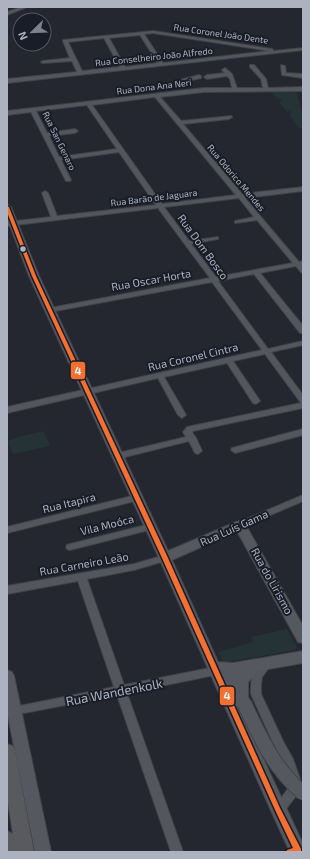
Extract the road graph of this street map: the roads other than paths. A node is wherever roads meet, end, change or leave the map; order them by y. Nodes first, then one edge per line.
1 (25, 7) edge
2 (7, 14) edge
3 (142, 34) junction
4 (106, 38) junction
5 (303, 49) edge
6 (278, 52) junction
7 (73, 60) junction
8 (43, 62) dead end
9 (161, 64) junction
10 (252, 66) dead end
11 (283, 66) dead end
12 (124, 68) junction
13 (80, 73) junction
14 (303, 76) edge
15 (207, 77) dead end
16 (183, 80) dead end
17 (7, 81) edge
18 (235, 89) junction
19 (266, 89) junction
20 (303, 89) edge
21 (204, 90) junction
22 (156, 95) junction
23 (88, 103) junction
24 (33, 110) junction
25 (7, 113) edge
26 (229, 117) dead end
27 (179, 123) junction
28 (75, 131) dead end
29 (45, 135) junction
30 (121, 150) junction
31 (57, 159) junction
32 (68, 180) dead end
33 (303, 189) edge
34 (45, 193) dead end
35 (240, 196) junction
36 (160, 206) junction
37 (7, 207) edge
38 (55, 218) junction
39 (258, 218) junction
40 (237, 222) dead end
41 (10, 224) edge
42 (215, 238) dead end
43 (188, 243) junction
44 (300, 264) edge
45 (303, 271) edge
46 (256, 272) junction
47 (215, 279) junction
48 (50, 310) junction
49 (303, 331) edge
50 (303, 343) edge
51 (267, 351) junction
52 (229, 360) junction
53 (160, 376) junction
54 (88, 392) junction
55 (256, 401) dead end
56 (303, 401) edge
57 (303, 405) edge
58 (7, 410) edge
59 (182, 415) dead end
60 (303, 432) edge
61 (192, 438) junction
62 (235, 450) dead end
63 (198, 451) dead end
64 (117, 456) junction
65 (136, 498) junction
66 (303, 498) edge
67 (240, 525) junction
68 (150, 527) junction
69 (7, 530) edge
70 (70, 546) dead end
71 (164, 558) junction
72 (81, 576) junction
73 (7, 590) edge
74 (303, 638) edge
75 (303, 657) edge
76 (268, 663) junction
77 (252, 666) junction
78 (214, 668) junction
79 (7, 676) edge
80 (121, 691) junction
81 (242, 700) junction
82 (14, 711) junction
83 (7, 751) edge
84 (303, 793) edge
85 (278, 810) junction
86 (7, 839) edge
87 (297, 850) edge
88 (10, 852) edge
89 (25, 852) edge
90 (44, 852) edge
91 (177, 852) edge

1 - 2 street
3 - 4 street, Rua Coronel João Dente
3 - 6 street, Rua Coronel João Dente
3 - 9 street
4 - 7 street, Rua Coronel João Dente
4 - 12 street
5 - 6 street, Rua Conselheiro João Alfredo
6 - 9 street, Rua Conselheiro João Alfredo
7 - 8 street
7 - 13 street, Rua Coronel João Dente
9 - 12 street, Rua Conselheiro João Alfredo
10 - 19 street
11 - 14 street
12 - 13 street, Rua Conselheiro João Alfredo
13 - 17 street, Rua Conselheiro João Alfredo
15 - 18 street
16 - 21 street
18 - 19 street, Rua Dona Ana Neri
18 - 21 street, Rua Dona Ana Neri
19 - 20 street, Rua Dona Ana Neri
21 - 22 street, Rua Dona Ana Neri
22 - 23 street, Rua Dona Ana Neri
22 - 27 street, Rua Odorico Mendes
23 - 24 street, Rua Dona Ana Neri
23 - 30 street, Rua Dom Bosco
24 - 25 street, Rua Dona Ana Neri
24 - 29 street, Rua San Genaro
26 - 27 street
27 - 35 street, Rua Odorico Mendes
28 - 29 street
29 - 31 street, Rua San Genaro
30 - 31 street
30 - 36 street, Rua Dom Bosco
31 - 32 street, Rua San Genaro
33 - 35 street, Rua Barão de Jaguara
34 - 38 street
35 - 36 street, Rua Barão de Jaguara
35 - 39 street, Rua Odorico Mendes
36 - 38 street, Rua Barão de Jaguara
36 - 43 street, Rua Dom Bosco
37 - 41 main road
38 - 41 street, Rua Barão de Jaguara
39 - 40 street
39 - 44 street, Rua Odorico Mendes
41 - 48 main road
42 - 43 street
43 - 47 street, Rua Dom Bosco
44 - 45 street, Rua Odorico Mendes
44 - 46 street, Rua Oscar Horta
46 - 47 street, Rua Oscar Horta
46 - 49 street
47 - 48 street, Rua Oscar Horta
47 - 51 street, Rua Dom Bosco
48 - 54 main road
50 - 51 street, Rua Coronel Cintra
51 - 52 street, Rua Coronel Cintra
51 - 56 street, Rua Dom Bosco
52 - 53 street, Rua Coronel Cintra
52 - 55 street
53 - 54 street, Rua Coronel Cintra
53 - 59 street
54 - 58 street, Rua Coronel Cintra
54 - 64 main road
57 - 61 street
60 - 62 street
61 - 63 street
61 - 64 street
64 - 65 main road
65 - 68 main road
65 - 69 street, Rua Itapira
66 - 67 street, Rua Luís Gama
67 - 71 main road, Rua Luís Gama
67 - 74 main road, Rua do Lirismo
68 - 70 street, Vila Moóca
68 - 71 main road
71 - 72 street, Rua Carneiro Leão
71 - 78 main road
72 - 73 street, Rua Carneiro Leão
72 - 80 street
75 - 76 main road, Rua Wandenkolk
76 - 77 main road, Rua Wandenkolk
76 - 85 street
77 - 78 main road, Rua Wandenkolk
77 - 81 main road
78 - 80 street, Rua Wandenkolk
78 - 81 main road
78 - 85 main road
79 - 82 main road
80 - 82 street, Rua Wandenkolk
80 - 91 street
81 - 84 main road, bridge
82 - 90 main road
83 - 89 highway
85 - 87 main road
86 - 88 highway

